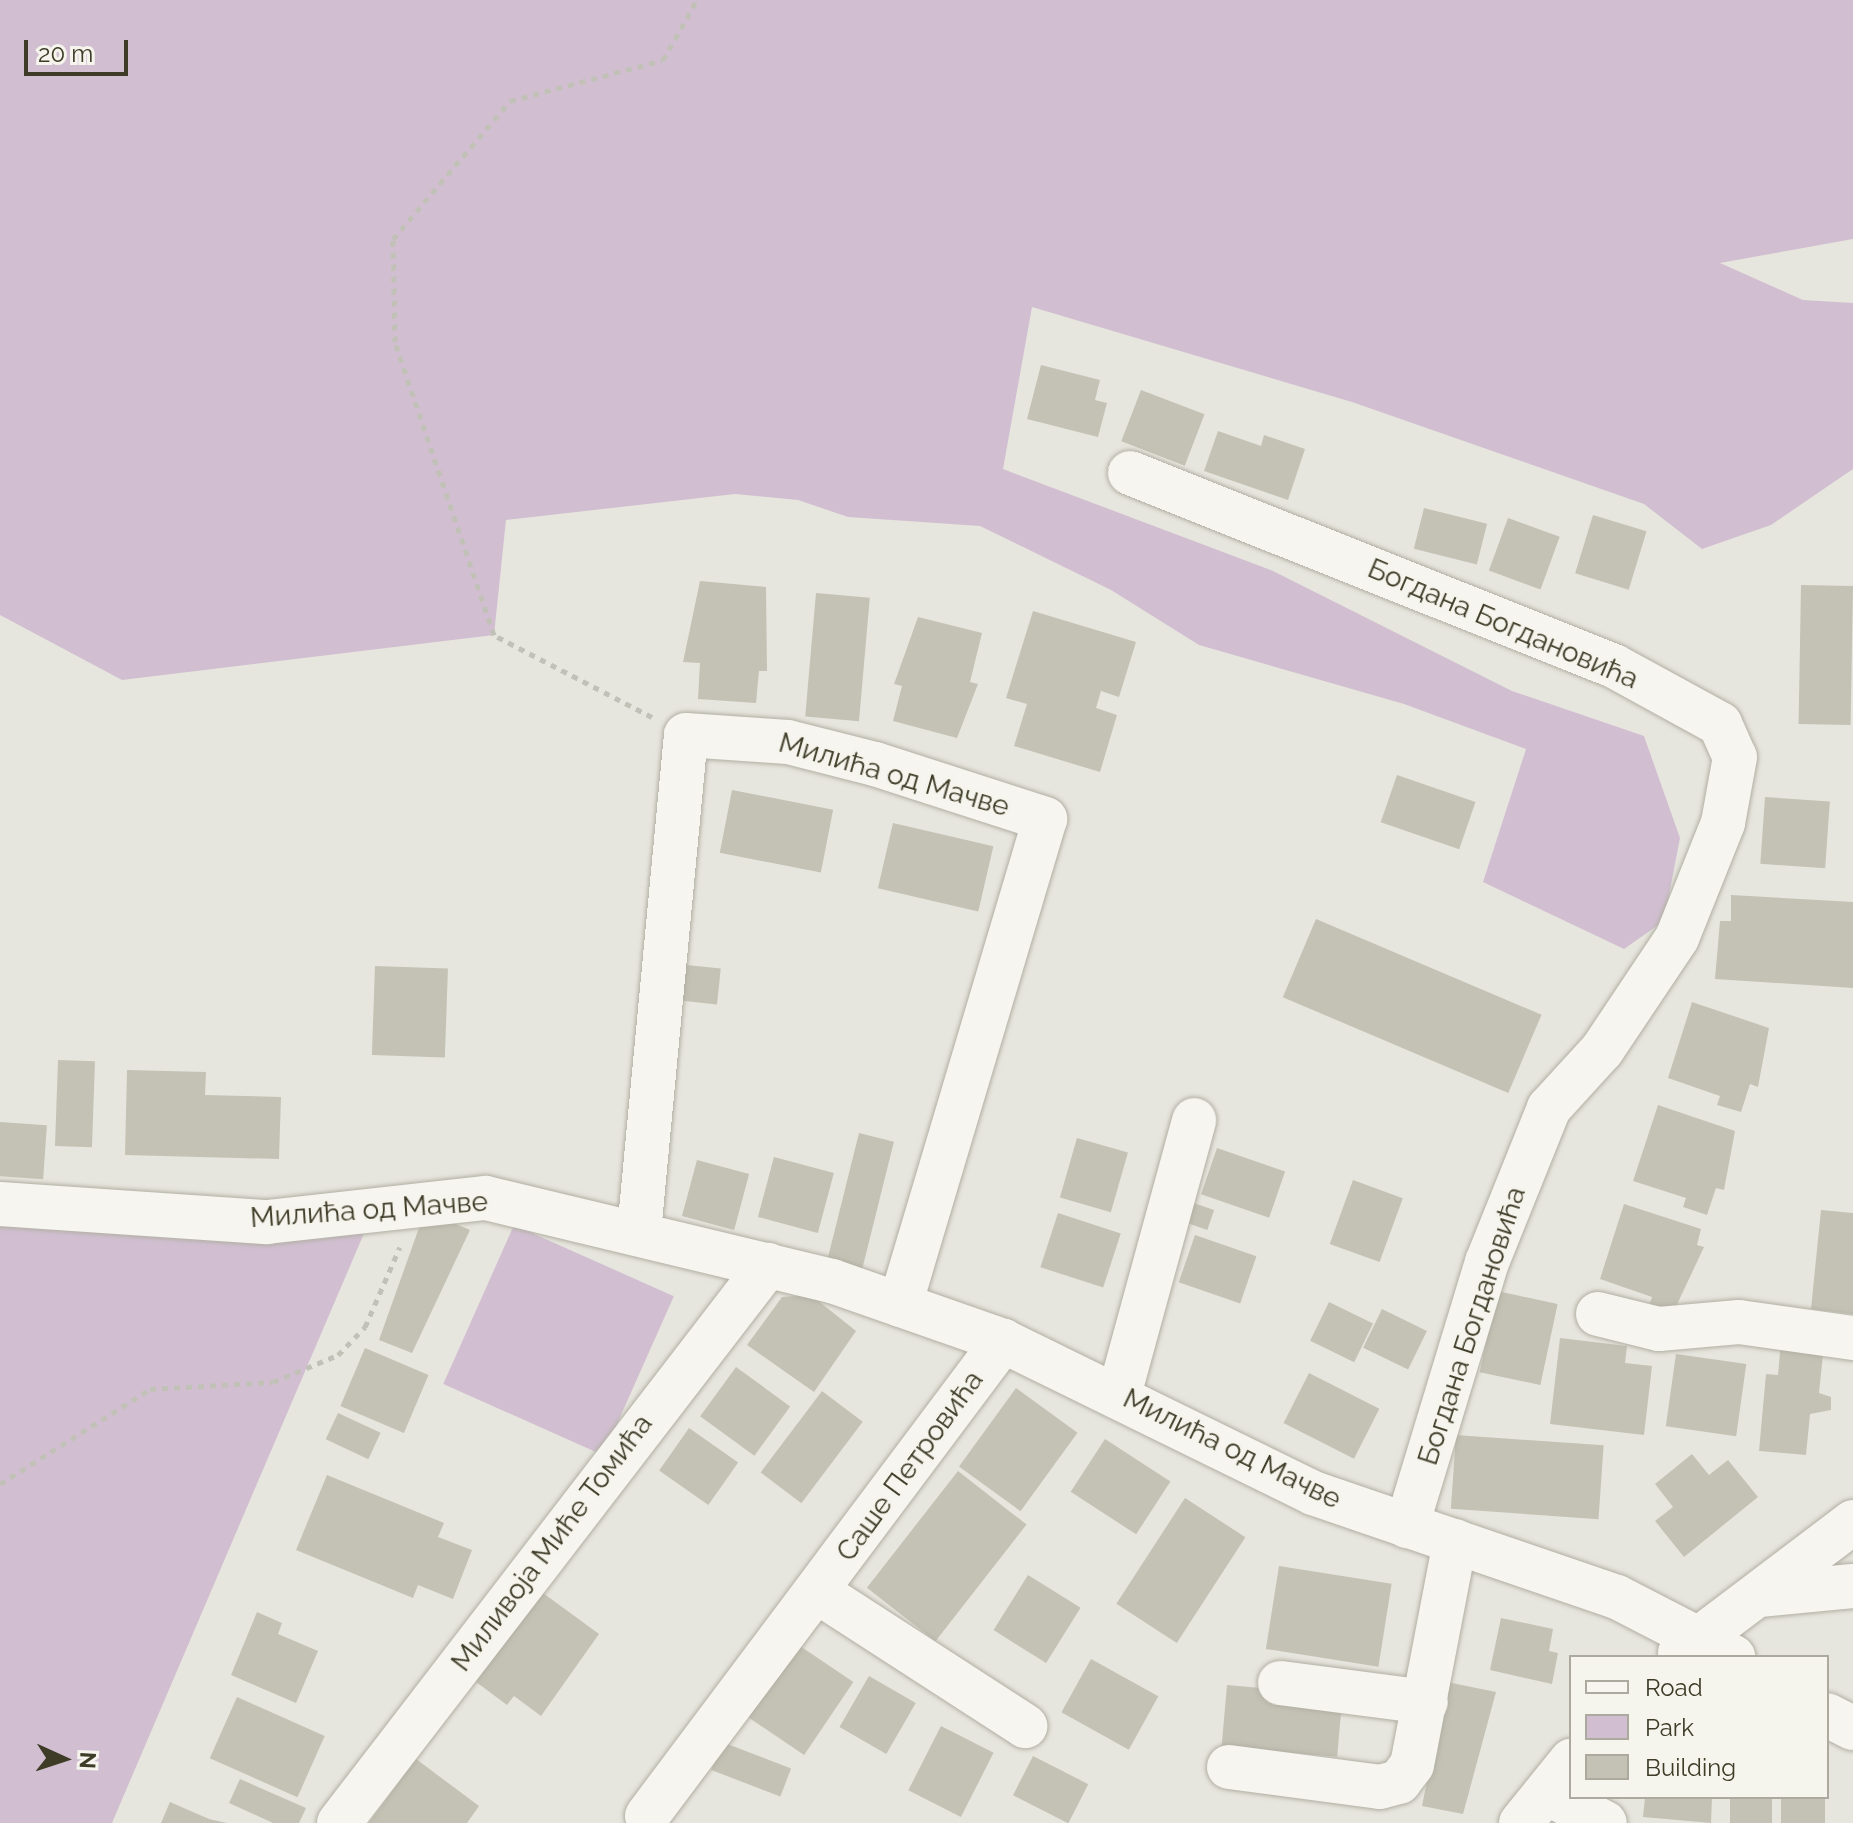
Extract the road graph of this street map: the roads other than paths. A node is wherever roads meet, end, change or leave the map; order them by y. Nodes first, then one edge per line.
1 (1130, 473) dead end
2 (1194, 1120) dead end
3 (0, 1204) edge
4 (639, 1232) junction
5 (768, 1265) junction
6 (900, 1305) junction
7 (1598, 1314) dead end
8 (1853, 1338) edge
9 (1003, 1341) junction
10 (1119, 1395) junction
11 (1853, 1522) edge
12 (1407, 1526) junction
13 (1455, 1541) junction
14 (1853, 1586) edge
15 (818, 1592) junction
16 (1759, 1595) junction
17 (1703, 1650) edge
18 (1280, 1683) dead end
19 (1426, 1702) junction
20 (1829, 1716) edge
21 (1025, 1726) dead end
22 (1853, 1728) edge
23 (1229, 1767) dead end
24 (1546, 1792) edge
25 (647, 1816) dead end
26 (339, 1823) edge
27 (1605, 1823) edge

1 - 12 street, Богдана Богдановића
2 - 10 street
3 - 4 street, Милића од Мачве
4 - 5 street, Милића од Мачве
4 - 6 street, Милића од Мачве
5 - 6 street, Милића од Мачве
5 - 26 street, Миливоја Миће Томића
6 - 9 street, Милића од Мачве
7 - 8 street
9 - 10 street, Милића од Мачве
9 - 15 street, Саше Петровића
10 - 12 street, Милића од Мачве
11 - 16 street
12 - 13 street, Милића од Мачве
13 - 17 street, Милића од Мачве
13 - 19 street
14 - 16 street
15 - 21 street, Саше Петровића
15 - 25 street, Саше Петровића
16 - 17 street
18 - 19 street
19 - 23 street
20 - 22 street
24 - 27 street

